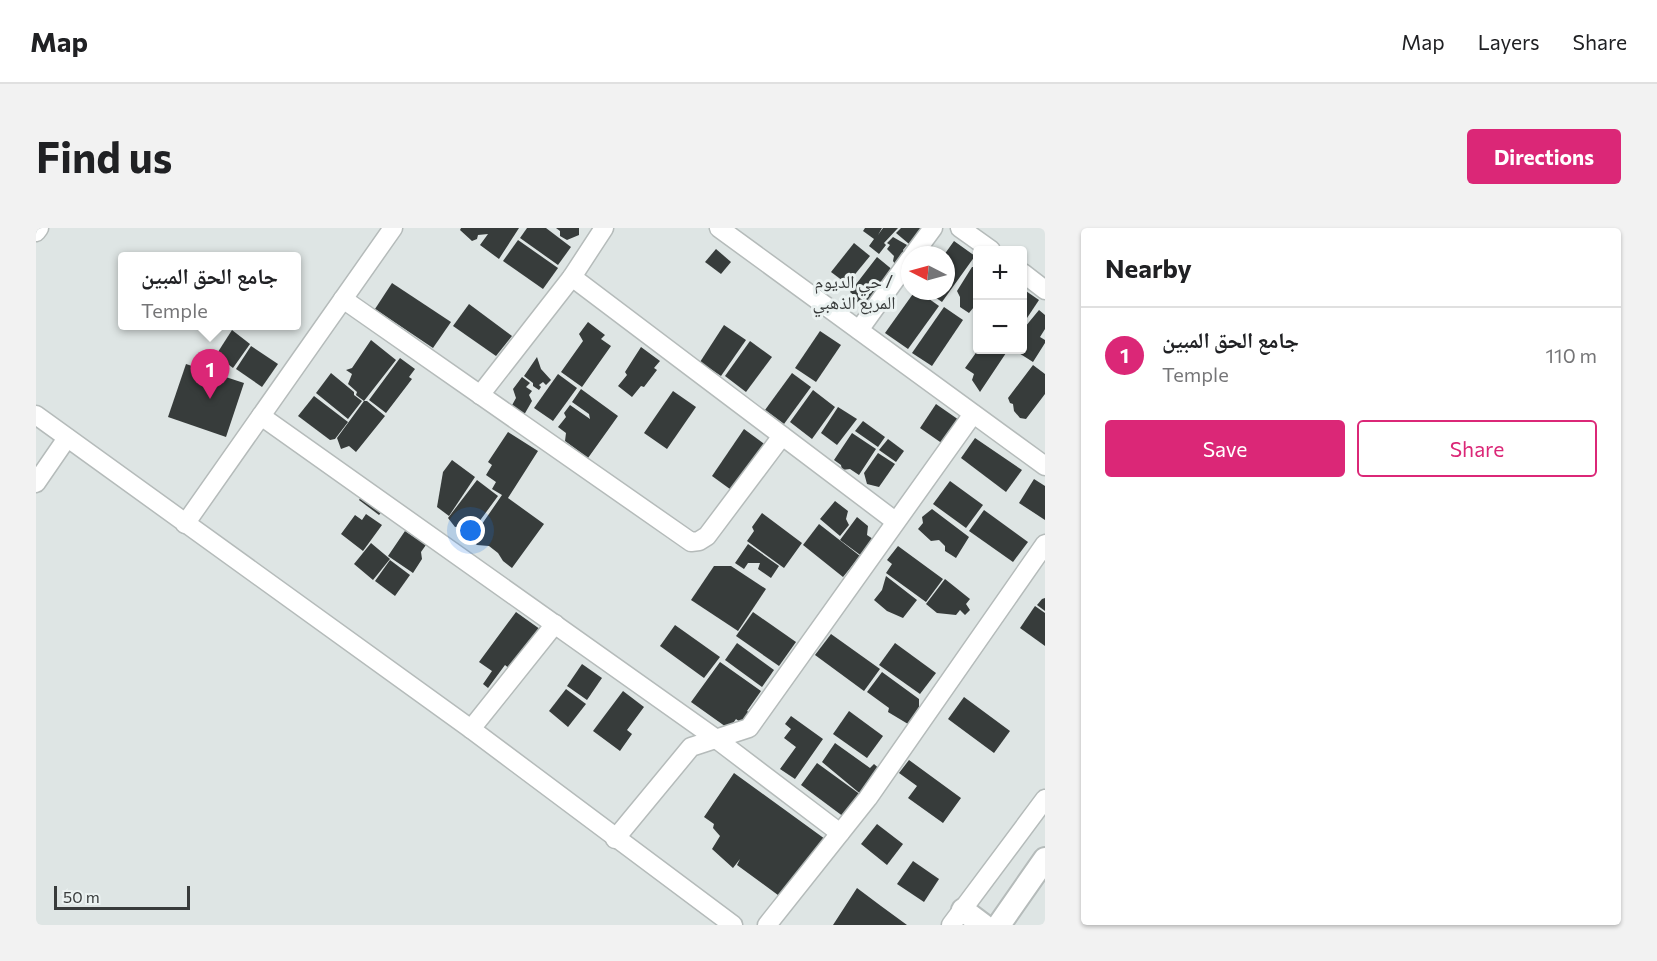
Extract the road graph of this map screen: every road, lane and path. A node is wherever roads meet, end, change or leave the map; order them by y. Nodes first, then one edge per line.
1 (39, 228) edge
2 (393, 228) edge
3 (604, 228) edge
4 (719, 228) edge
5 (933, 228) edge
6 (960, 228) edge
7 (36, 232) edge
8 (920, 246) edge
9 (985, 246) edge
10 (901, 272) edge
11 (1027, 276) edge
12 (572, 277) junction
13 (1045, 290) edge
14 (343, 299) junction
15 (859, 330) junction
16 (480, 395) junction
17 (973, 414) junction
18 (36, 415) edge
19 (261, 416) junction
20 (782, 436) junction
21 (67, 438) junction
22 (1045, 466) edge
23 (36, 483) edge
24 (895, 521) junction
25 (185, 524) junction
26 (1045, 544) edge
27 (555, 624) junction
28 (471, 729) junction
29 (715, 738) junction
30 (1045, 799) edge
31 (840, 833) junction
32 (615, 839) junction
33 (1045, 859) edge
34 (957, 917) edge
35 (733, 925) edge
36 (767, 925) edge
37 (983, 925) edge
38 (999, 925) edge

1 - 7 street
2 - 14 street
3 - 12 street
4 - 15 street
5 - 8 street
6 - 9 street
10 - 15 street
11 - 13 street
12 - 16 street
12 - 20 street
14 - 16 street
14 - 19 street
15 - 17 street
16 - 20 street
17 - 22 street
17 - 24 street
18 - 21 street
19 - 25 street
19 - 27 street
20 - 24 street
21 - 23 street
21 - 25 street
24 - 29 street
25 - 28 street
26 - 31 street
27 - 28 street
27 - 29 street
28 - 32 street
29 - 31 street
29 - 32 street
30 - 34 street
31 - 36 street
32 - 35 street
33 - 38 main road
34 - 37 main road

